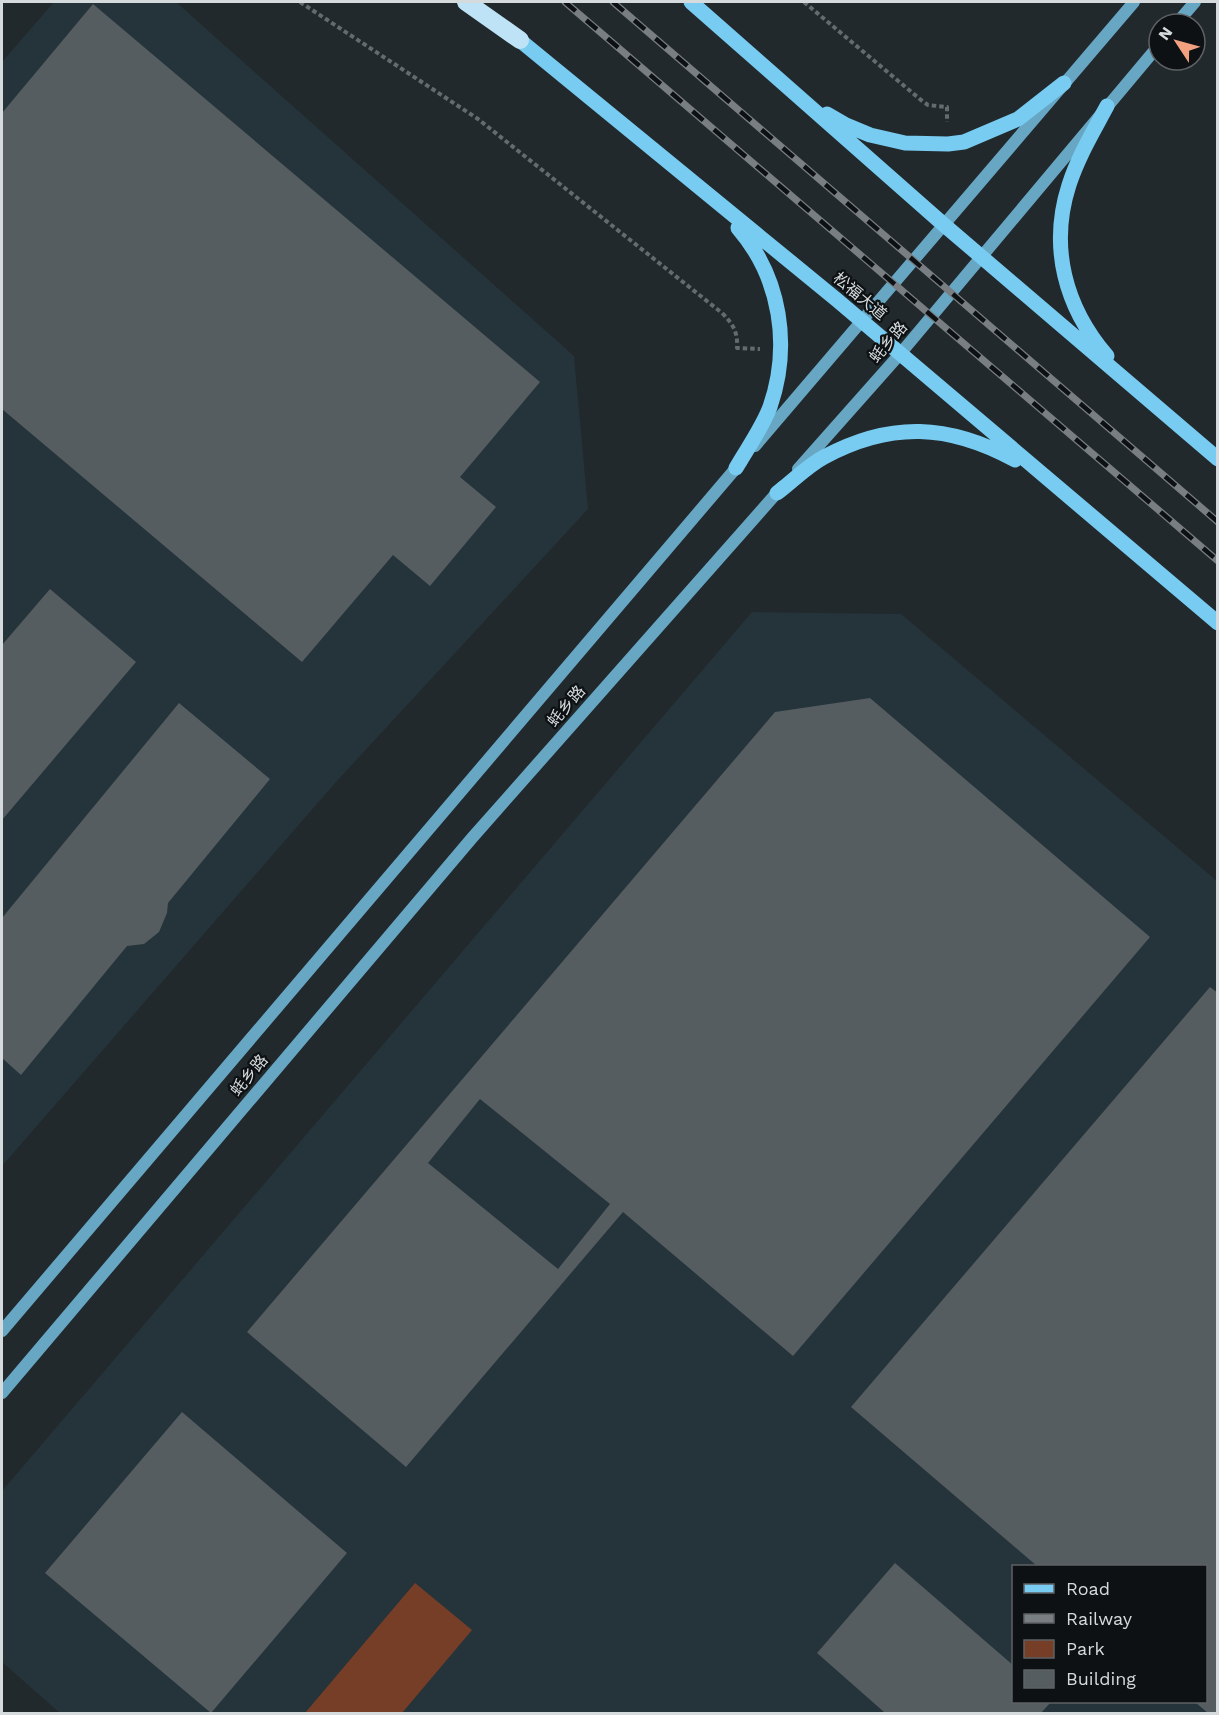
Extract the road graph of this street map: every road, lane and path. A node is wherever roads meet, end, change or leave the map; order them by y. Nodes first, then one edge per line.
1 (300, 2) edge
2 (466, 2) edge
3 (475, 2) edge
4 (691, 2) edge
5 (804, 2) edge
6 (1134, 2) edge
7 (520, 40) junction
8 (1147, 59) edge
9 (1065, 82) junction
10 (797, 97) junction
11 (1107, 106) junction
12 (948, 144) junction
13 (711, 197) junction
14 (943, 225) junction
15 (981, 257) junction
16 (861, 321) junction
17 (782, 350) junction
18 (900, 354) junction
19 (1137, 390) junction
20 (1218, 459) edge
21 (736, 468) junction
22 (1043, 475) junction
23 (777, 493) junction
24 (1218, 624) edge
25 (2, 1331) edge
26 (2, 1393) edge

1 - 17 path
2 - 7 highway
3 - 7 main road, 松福大道
4 - 10 main road
5 - 12 path
6 - 9 street, 蚝乡路
7 - 13 main road, 松福大道
8 - 11 street, 蚝乡路
9 - 12 main road
9 - 14 street, 蚝乡路
10 - 12 main road
10 - 14 main road
11 - 15 street, 蚝乡路
11 - 19 main road
13 - 16 main road, 松福大道
13 - 17 main road
14 - 15 main road
14 - 16 street, 蚝乡路
15 - 18 street, 蚝乡路
15 - 19 main road
16 - 18 main road, 松福大道
16 - 21 street, 蚝乡路
17 - 21 main road
18 - 22 main road, 松福大道
18 - 23 street, 蚝乡路
19 - 20 main road
21 - 25 street, 蚝乡路
22 - 23 main road
22 - 24 main road, 松福大道
23 - 26 street, 蚝乡路

